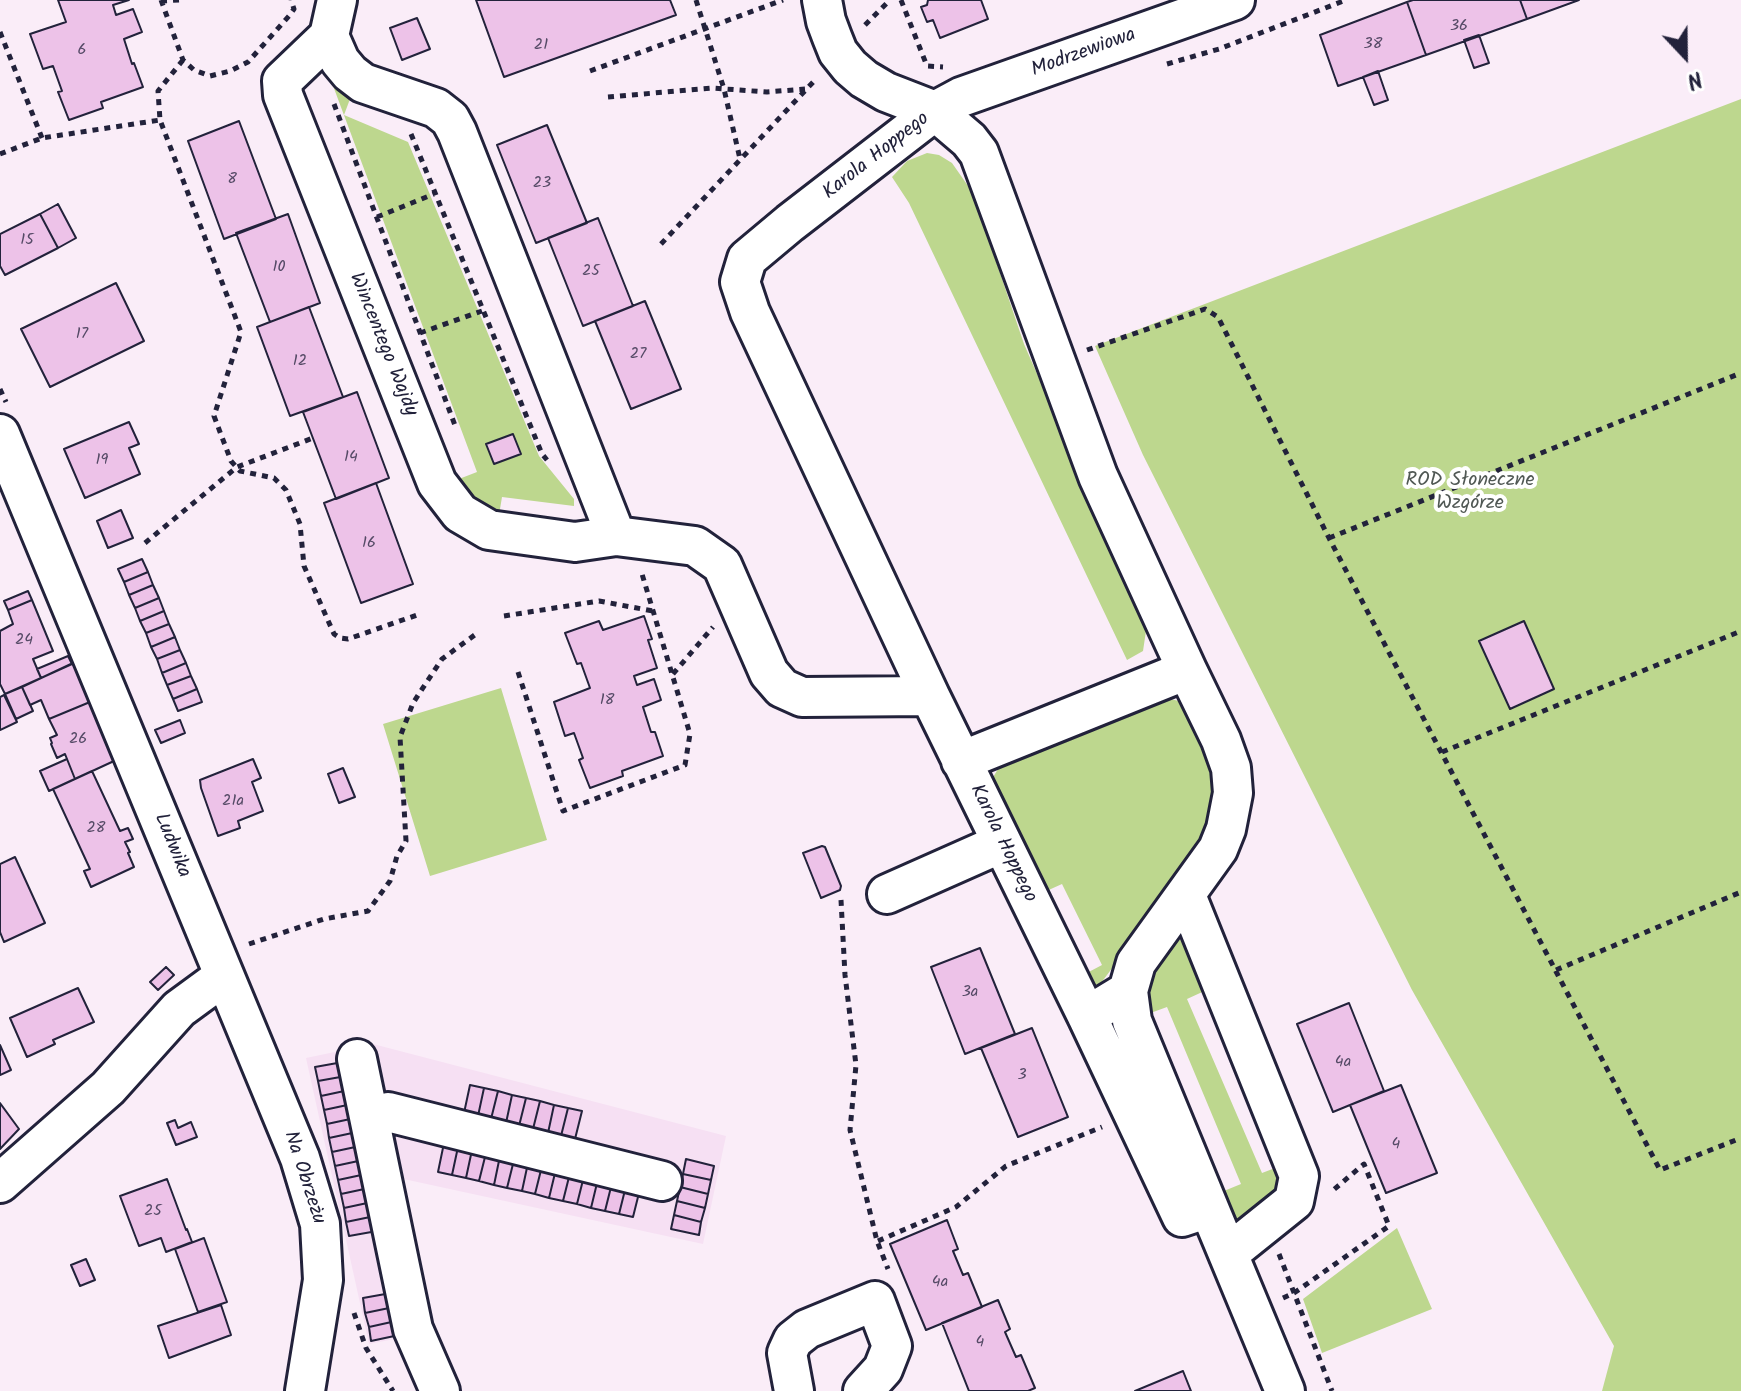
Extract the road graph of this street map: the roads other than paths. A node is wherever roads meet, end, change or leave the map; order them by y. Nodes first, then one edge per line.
1 (822, 0) edge
2 (1235, 0) edge
3 (333, 18) edge
4 (935, 111) junction
5 (0, 434) edge
6 (624, 537) junction
7 (1187, 670) junction
8 (930, 696) junction
9 (961, 761) junction
10 (1002, 843) junction
11 (887, 894) dead end
12 (1186, 895) junction
13 (224, 976) junction
14 (1128, 991) junction
15 (1087, 1016) junction
16 (357, 1059) dead end
17 (369, 1117) junction
18 (662, 1181) dead end
19 (0, 1183) edge
20 (1209, 1208) junction
21 (1228, 1254) junction
22 (305, 1391) edge
23 (440, 1391) edge
24 (794, 1391) edge
25 (863, 1391) edge
26 (1285, 1391) edge

1 - 4 street
2 - 4 street, Modrzewiowa
3 - 6 street, Wincentego Wajdy
3 - 6 street, Wincentego Wajdy
4 - 7 street, Karola Hoppego
4 - 8 street, Karola Hoppego
5 - 13 street, Ludwika
6 - 8 street, Wincentego Wajdy
7 - 9 street, Karola Hoppego
7 - 12 street, Karola Hoppego
8 - 9 street
9 - 10 street, Karola Hoppego
10 - 11 street
10 - 15 street, Karola Hoppego
12 - 14 street, Karola Hoppego
12 - 21 street
13 - 19 street
13 - 22 street, Na Obrzeżu
14 - 15 street
14 - 20 street
15 - 20 street, Karola Hoppego
16 - 17 street
17 - 18 street
17 - 23 street
20 - 21 street
21 - 26 street
24 - 25 street

